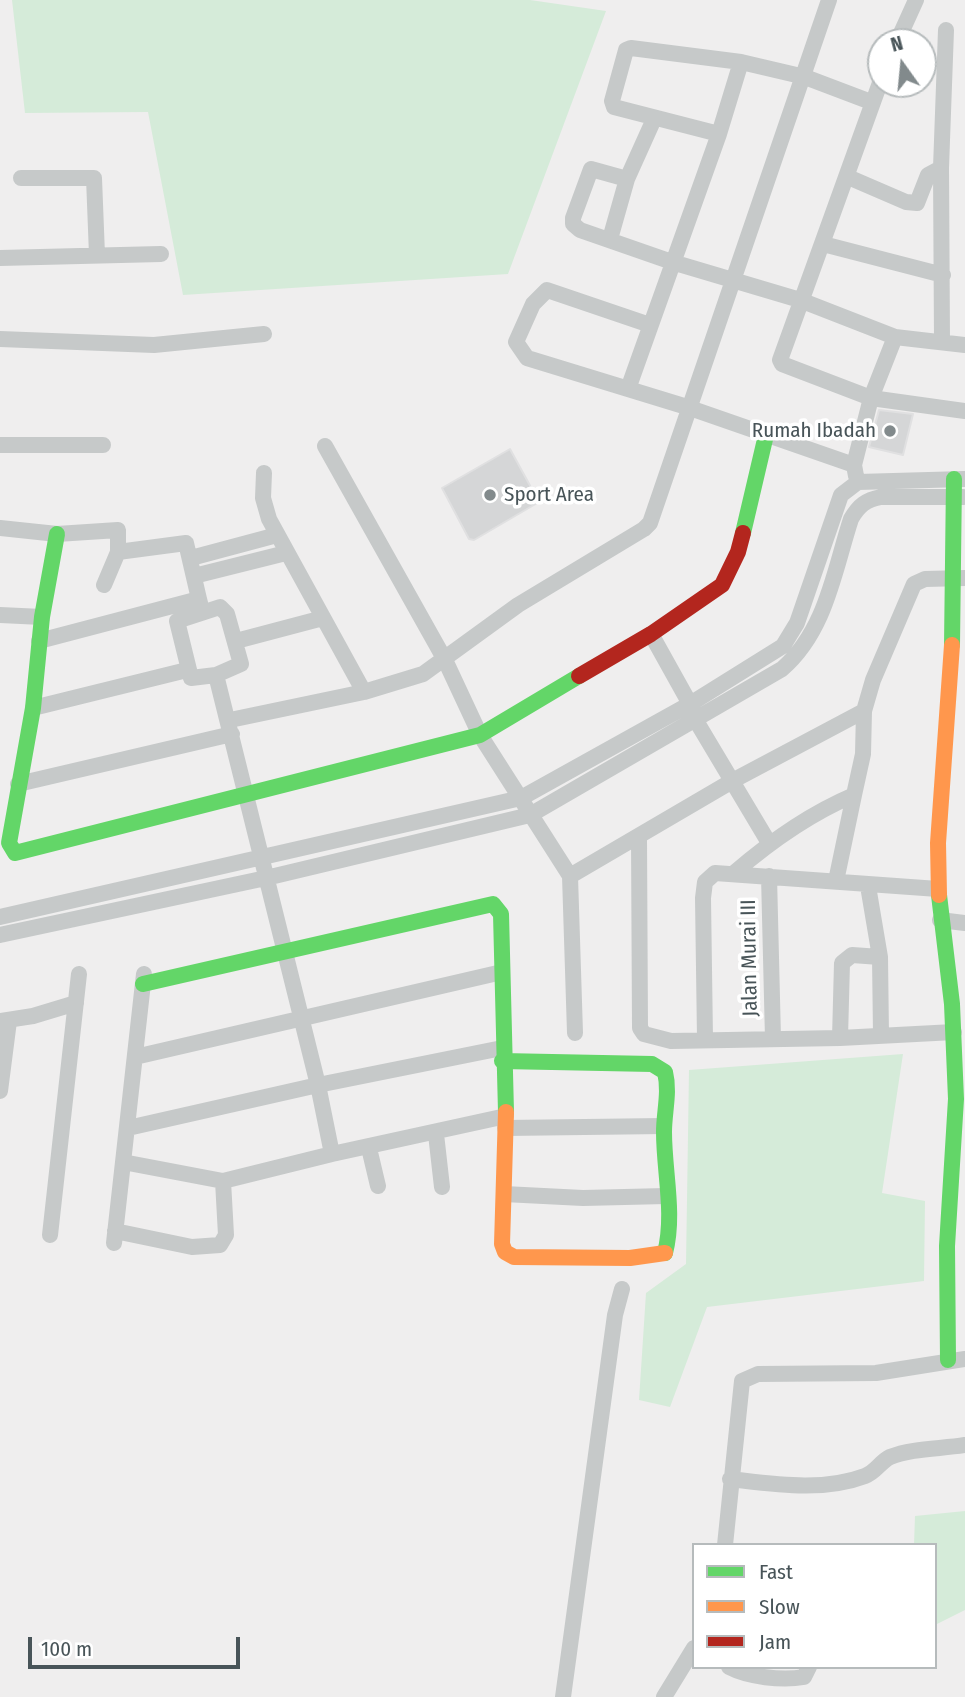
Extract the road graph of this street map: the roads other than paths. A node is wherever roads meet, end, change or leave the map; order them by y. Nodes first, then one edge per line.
1 (829, 0) edge
2 (916, 0) edge
3 (903, 28) edge
4 (946, 30) dead end
5 (741, 62) junction
6 (805, 77) junction
7 (873, 98) edge
8 (871, 102) junction
9 (654, 119) junction
10 (719, 134) junction
11 (941, 168) junction
12 (848, 177) junction
13 (22, 178) dead end
14 (627, 179) junction
15 (610, 239) junction
16 (823, 244) junction
17 (161, 254) dead end
18 (97, 255) junction
19 (0, 258) edge
20 (672, 262) junction
21 (943, 275) junction
22 (732, 281) junction
23 (800, 300) junction
24 (650, 325) junction
25 (264, 334) dead end
26 (895, 337) junction
27 (0, 339) edge
28 (942, 341) junction
29 (965, 345) edge
30 (628, 389) junction
31 (871, 398) junction
32 (687, 407) junction
33 (965, 411) edge
34 (766, 435) junction
35 (0, 445) edge
36 (103, 445) dead end
37 (325, 446) dead end
38 (264, 472) dead end
39 (856, 474) junction
40 (959, 479) edge
41 (959, 497) edge
42 (0, 528) edge
43 (57, 534) junction
44 (277, 536) junction
45 (118, 552) junction
46 (286, 552) junction
47 (191, 558) junction
48 (194, 576) junction
49 (959, 578) edge
50 (104, 585) dead end
51 (200, 605) junction
52 (0, 615) edge
53 (41, 617) junction
54 (323, 618) junction
55 (651, 634) junction
56 (39, 641) junction
57 (236, 641) junction
58 (958, 647) edge
59 (445, 660) junction
60 (187, 670) junction
61 (216, 675) junction
62 (716, 686) junction
63 (364, 692) junction
64 (727, 700) junction
65 (33, 708) junction
66 (692, 711) junction
67 (864, 711) junction
68 (231, 727) junction
69 (480, 735) junction
70 (734, 780) junction
71 (18, 784) junction
72 (854, 795) junction
73 (247, 797) junction
74 (521, 799) junction
75 (530, 815) junction
76 (639, 838) junction
77 (769, 843) junction
78 (261, 859) junction
79 (734, 873) junction
80 (570, 876) junction
81 (769, 876) junction
82 (266, 878) junction
83 (836, 881) junction
84 (868, 886) junction
85 (937, 889) junction
86 (0, 917) edge
87 (940, 920) junction
88 (965, 923) edge
89 (0, 935) edge
90 (285, 953) junction
91 (880, 957) junction
92 (502, 972) junction
93 (79, 974) dead end
94 (76, 1003) junction
95 (958, 1005) edge
96 (302, 1020) junction
97 (5, 1021) edge
98 (954, 1032) junction
99 (575, 1033) dead end
100 (881, 1035) junction
101 (773, 1038) junction
102 (840, 1038) junction
103 (705, 1039) junction
104 (502, 1055) junction
105 (135, 1057) junction
106 (318, 1085) junction
107 (0, 1091) edge
108 (506, 1122) junction
109 (664, 1126) junction
110 (128, 1128) junction
111 (436, 1134) junction
112 (369, 1148) junction
113 (332, 1154) junction
114 (123, 1162) junction
115 (223, 1181) junction
116 (378, 1186) dead end
117 (442, 1187) dead end
118 (504, 1194) junction
119 (666, 1196) junction
120 (50, 1235) dead end
121 (622, 1290) dead end
122 (965, 1359) edge
123 (948, 1360) junction
124 (965, 1444) edge
125 (730, 1479) junction
126 (725, 1543) edge
127 (692, 1651) edge
128 (735, 1669) edge
129 (808, 1669) edge
130 (563, 1697) edge
131 (664, 1697) edge

1 - 6 street
2 - 3 street
4 - 11 street
5 - 6 street
5 - 9 street
5 - 10 street
6 - 8 street
6 - 22 street
7 - 8 street
8 - 12 street
9 - 10 street
9 - 14 street
10 - 20 street
11 - 12 street
11 - 21 street
12 - 16 street
13 - 18 street
14 - 15 street
14 - 15 street
15 - 20 street
16 - 21 street
16 - 23 street
17 - 18 street
18 - 19 street
20 - 22 street
20 - 24 street
21 - 28 street
22 - 23 street
22 - 32 street
23 - 26 street
23 - 31 street
24 - 30 street
24 - 30 street
25 - 27 street
26 - 28 street
26 - 31 street
28 - 29 street
30 - 32 street
31 - 33 street
31 - 39 street
32 - 34 street
32 - 59 street
34 - 39 street
34 - 55 street
35 - 36 street
37 - 59 street
38 - 44 street
39 - 40 street
39 - 62 street
40 - 41 street
41 - 49 street
41 - 64 street
42 - 43 street
43 - 45 street
43 - 53 street
44 - 46 street
44 - 47 street
45 - 47 street
45 - 50 street
46 - 48 street
46 - 54 street
47 - 48 street
48 - 51 street
49 - 58 street
49 - 67 street
51 - 56 street
51 - 57 street
51 - 60 street
52 - 53 street
53 - 56 street
54 - 57 street
54 - 63 street
55 - 66 street
55 - 69 street
56 - 65 street
57 - 61 street
58 - 85 street
59 - 63 street
59 - 69 street
60 - 61 street
60 - 65 street
61 - 68 street
62 - 64 street
62 - 66 street
63 - 68 street
64 - 66 street
65 - 71 street
66 - 70 street
66 - 74 street
66 - 75 street
67 - 70 street
67 - 72 street
68 - 71 street
68 - 73 street
69 - 73 street
69 - 74 street
70 - 76 street
70 - 77 street
71 - 73 street
72 - 77 street
72 - 83 street
73 - 78 street
74 - 75 street
74 - 78 street
75 - 80 street
75 - 82 street
76 - 80 street
76 - 103 street
77 - 79 street
78 - 82 street
78 - 86 street
79 - 81 street
79 - 103 street
80 - 99 street
81 - 83 street
81 - 101 street, Jalan Murai III
82 - 89 street
82 - 90 street
83 - 84 street
84 - 85 street
84 - 91 street
85 - 87 street
87 - 88 street
87 - 95 street
90 - 92 street
90 - 96 street
90 - 105 street
91 - 100 street
91 - 102 street
92 - 96 street
92 - 104 street
93 - 94 street
94 - 97 street
94 - 120 street
95 - 98 street
96 - 105 street
96 - 106 street
97 - 107 street
98 - 100 street
98 - 123 street
100 - 102 street
101 - 102 street
101 - 103 street
104 - 106 street
104 - 108 street
104 - 109 street
105 - 110 street
106 - 110 street
106 - 113 street
108 - 109 street
108 - 111 street
108 - 118 street
109 - 119 street
110 - 114 street
111 - 112 street
111 - 117 street
112 - 113 street
112 - 116 street
113 - 115 street
114 - 115 street
114 - 115 street
118 - 119 street
118 - 119 street
121 - 130 street
122 - 123 street
123 - 125 street
124 - 125 street
125 - 126 street
127 - 131 street
128 - 129 street

